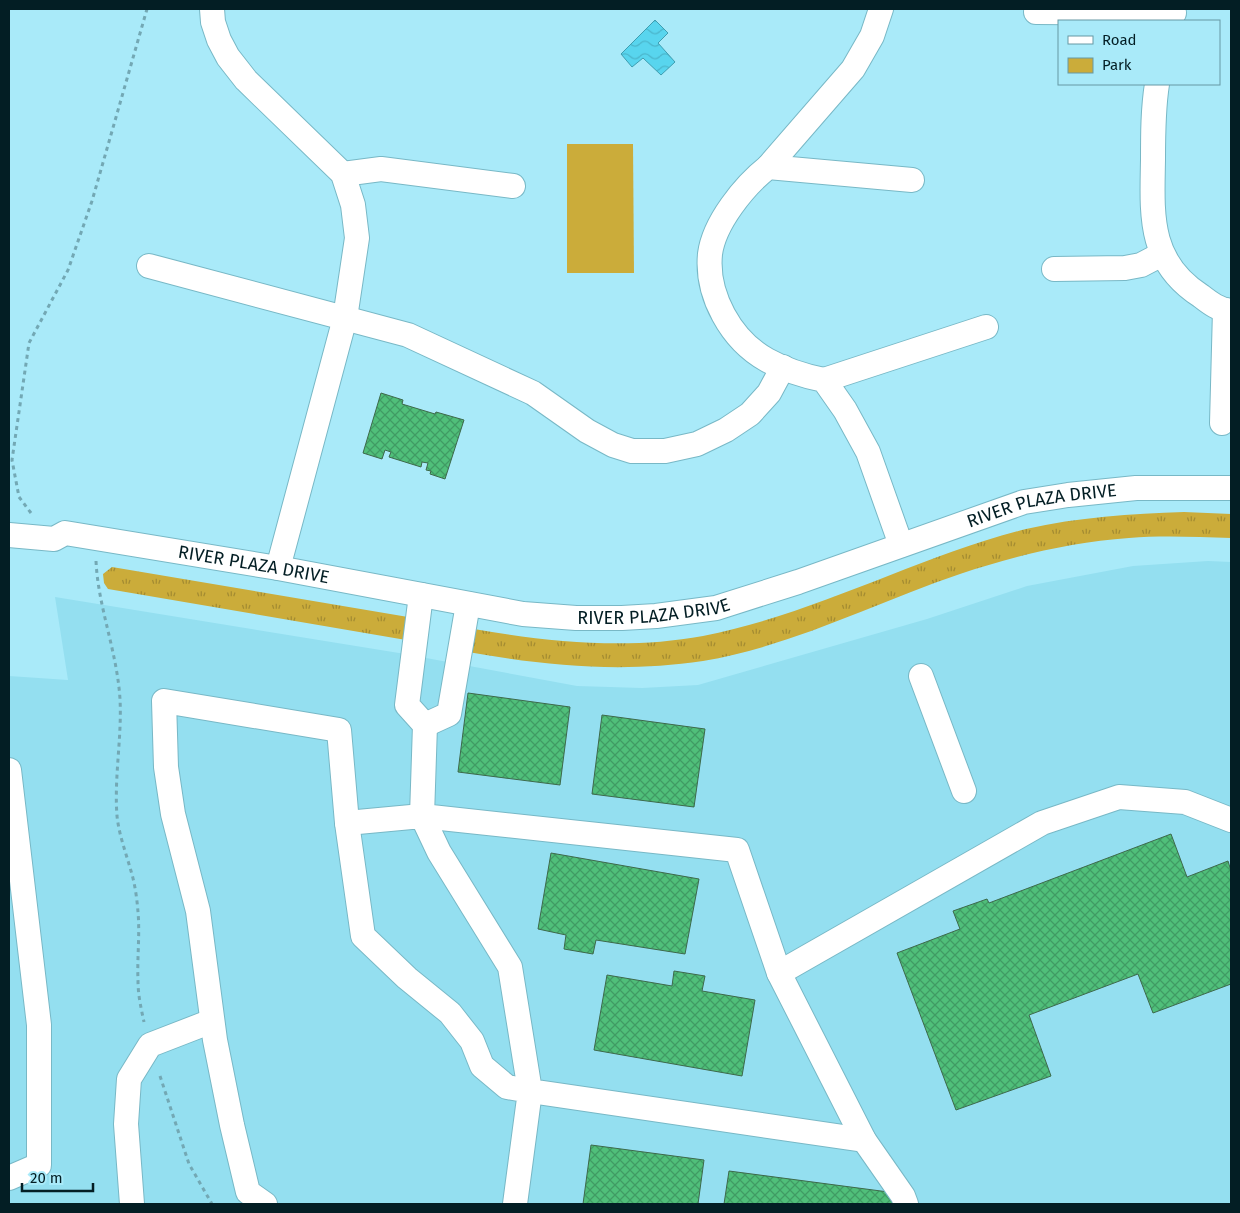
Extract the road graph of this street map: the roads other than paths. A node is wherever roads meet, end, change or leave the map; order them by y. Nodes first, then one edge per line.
1 (212, 9) edge
2 (881, 9) edge
3 (1036, 12) dead end
4 (1173, 14) edge
5 (1157, 85) edge
6 (768, 167) junction
7 (343, 174) junction
8 (912, 180) dead end
9 (513, 186) dead end
10 (1162, 254) junction
11 (149, 266) dead end
12 (1054, 269) dead end
13 (1228, 310) edge
14 (345, 318) junction
15 (986, 327) dead end
16 (783, 367) junction
17 (824, 380) junction
18 (1222, 423) dead end
19 (1231, 488) edge
20 (9, 535) edge
21 (901, 545) junction
22 (278, 568) junction
23 (421, 595) junction
24 (468, 604) junction
25 (921, 676) dead end
26 (425, 725) junction
27 (9, 770) edge
28 (964, 791) dead end
29 (422, 816) junction
30 (1231, 820) edge
31 (347, 823) junction
32 (779, 973) junction
33 (212, 1020) junction
34 (530, 1091) junction
35 (864, 1140) junction
36 (9, 1178) edge
37 (132, 1204) edge
38 (265, 1204) edge
39 (515, 1204) edge
40 (906, 1204) edge

1 - 7 street
2 - 6 street
3 - 4 street
5 - 10 street
6 - 8 street
6 - 16 street
7 - 9 street
7 - 14 street
10 - 12 street
10 - 13 street
11 - 14 street
13 - 18 street
14 - 16 street
14 - 22 street
15 - 17 street
16 - 17 street
17 - 21 street
19 - 21 street, RIVER PLAZA DRIVE
20 - 22 street, RIVER PLAZA DRIVE
21 - 24 street, RIVER PLAZA DRIVE
22 - 23 street, RIVER PLAZA DRIVE
23 - 24 street, RIVER PLAZA DRIVE
23 - 26 street
24 - 26 street
25 - 28 street
26 - 29 street
27 - 36 street
29 - 31 street
29 - 32 street
29 - 34 street
30 - 32 street
31 - 33 street
31 - 34 street
32 - 35 street
33 - 37 street
33 - 38 street
34 - 35 street
34 - 39 street
35 - 40 street

